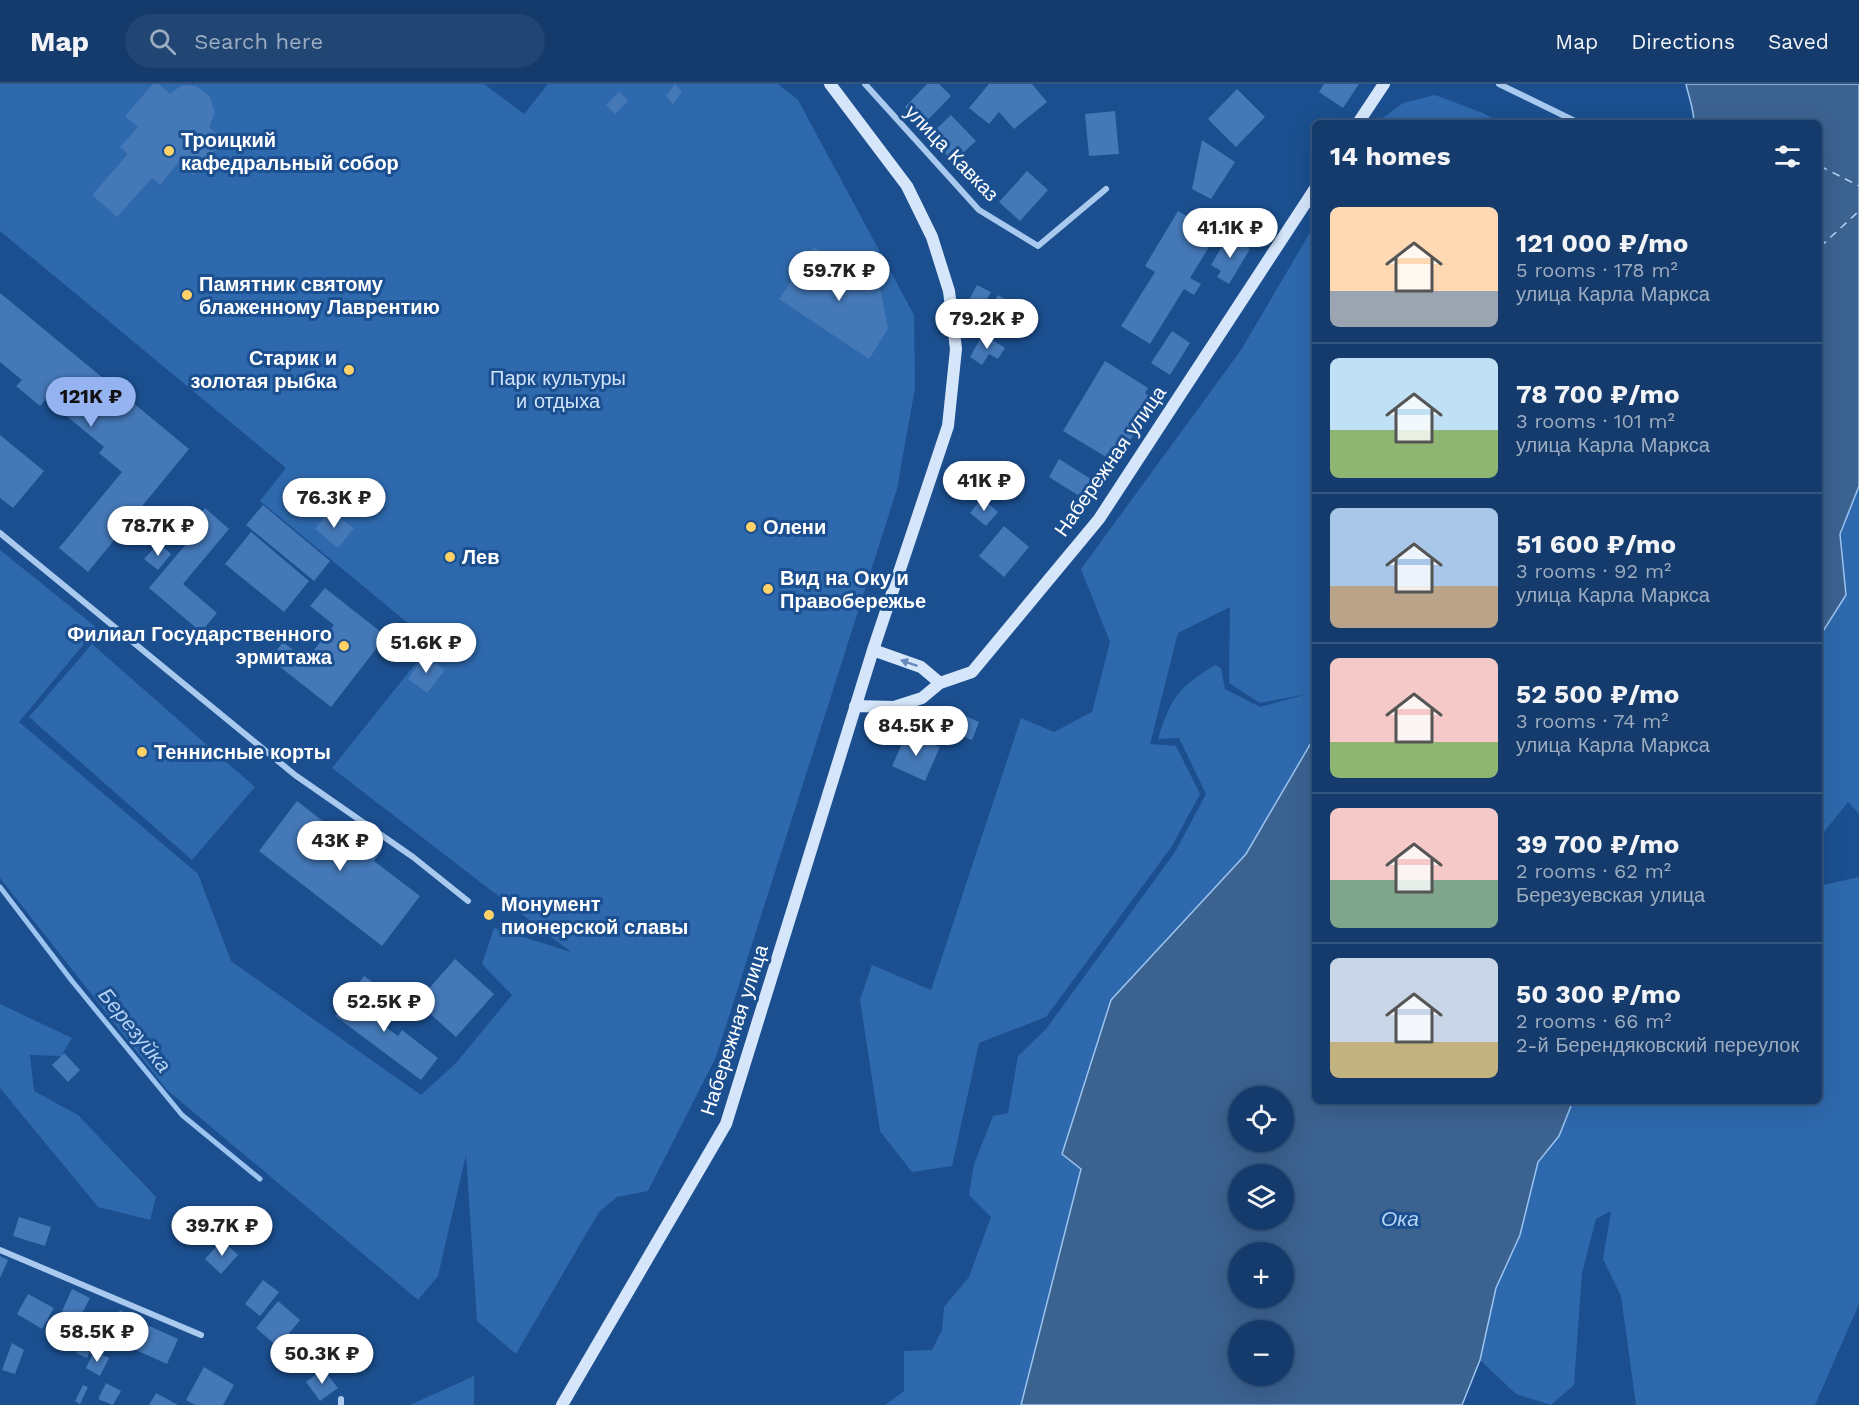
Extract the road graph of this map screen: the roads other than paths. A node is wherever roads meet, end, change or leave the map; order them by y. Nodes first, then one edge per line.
1 (830, 84) edge
2 (865, 84) edge
3 (1384, 84) edge
4 (1499, 84) edge
5 (1360, 120) edge
6 (1573, 120) edge
7 (1106, 189) dead end
8 (1312, 193) edge
9 (0, 533) edge
10 (873, 650) junction
11 (940, 683) junction
12 (855, 706) junction
13 (468, 901) dead end
14 (0, 1251) edge
15 (201, 1335) dead end
16 (562, 1405) edge

1 - 10 main road, Набережная улица
2 - 7 street, улица Кавказ
3 - 5 main road
4 - 6 street
8 - 11 main road, Набережная улица
9 - 13 street
11 -> 10 main road
10 - 12 main road, Набережная улица
11 - 12 main road, Набережная улица
12 - 16 main road, Набережная улица
14 - 15 street

